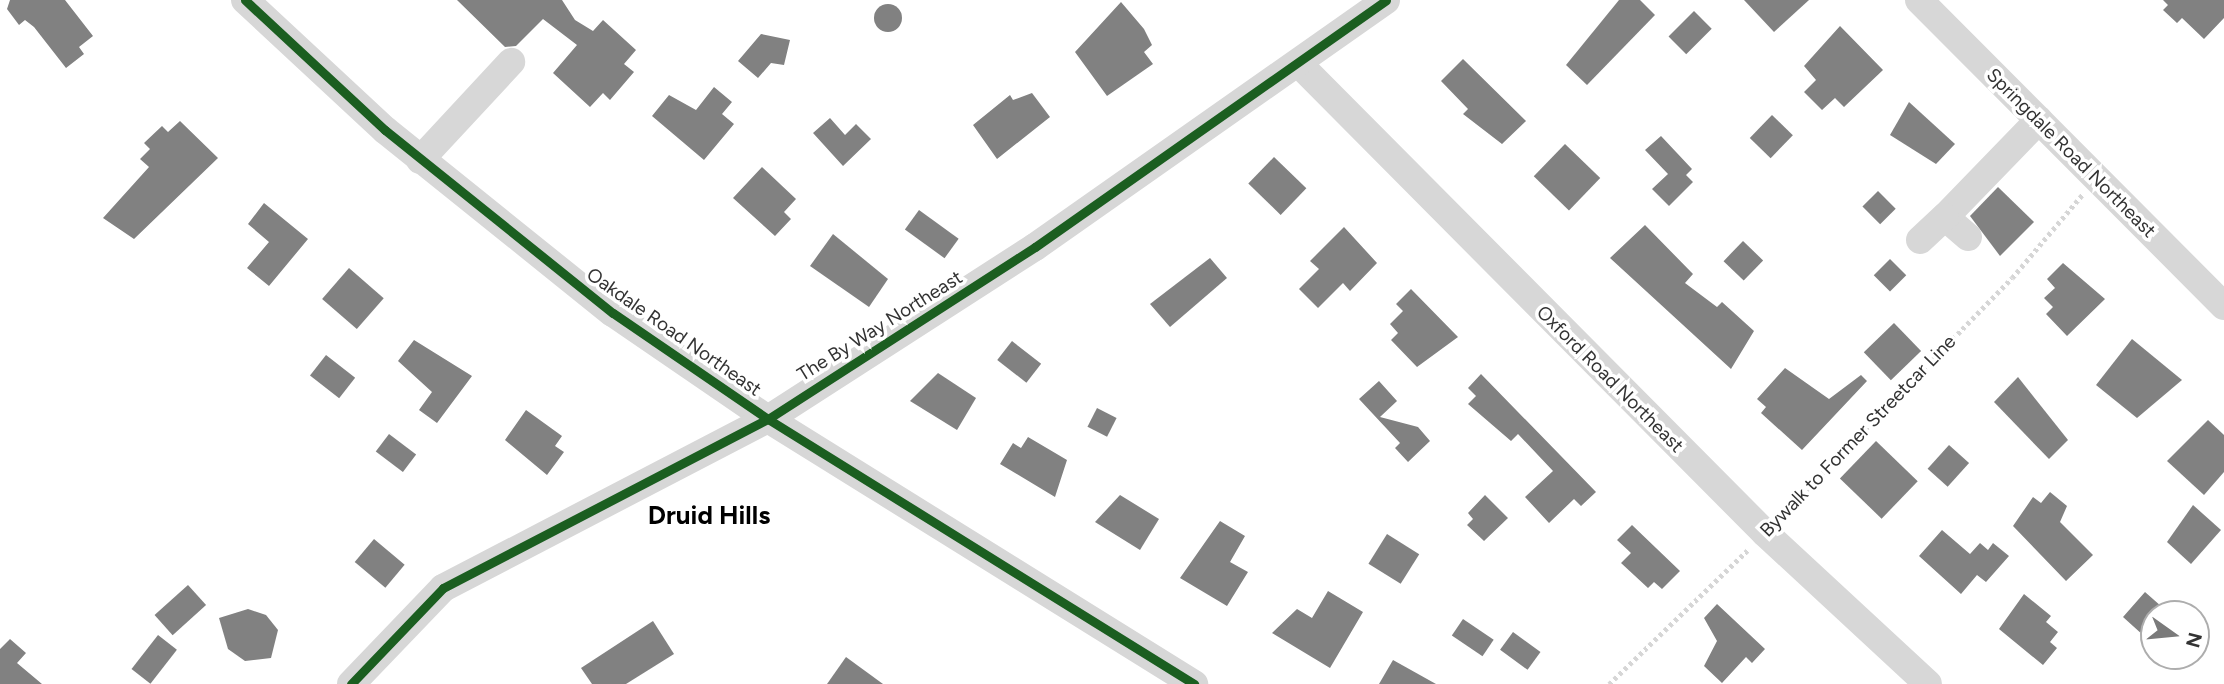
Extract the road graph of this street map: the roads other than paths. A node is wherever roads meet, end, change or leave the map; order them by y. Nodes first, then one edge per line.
1 (245, 0) edge
2 (1386, 0) edge
3 (1919, 0) edge
4 (511, 62) dead end
5 (1300, 65) junction
6 (2039, 120) junction
7 (419, 159) junction
8 (1945, 217) junction
9 (1968, 237) dead end
10 (1920, 240) dead end
11 (2224, 306) edge
12 (768, 419) junction
13 (351, 684) edge
14 (1194, 684) edge
15 (1928, 684) edge

1 - 7 street, Oakdale Road Northeast
2 - 5 street, The By Way Northeast
3 - 6 street, Springdale Road Northeast
4 - 7 street
5 - 12 street, The By Way Northeast
5 - 15 street, Oxford Road Northeast
6 - 8 street
6 - 11 street, Springdale Road Northeast
7 - 12 street, Oakdale Road Northeast
8 - 9 street
8 - 10 street
12 - 13 street, The By Way Northeast
12 - 14 street, Oakdale Road Northeast

